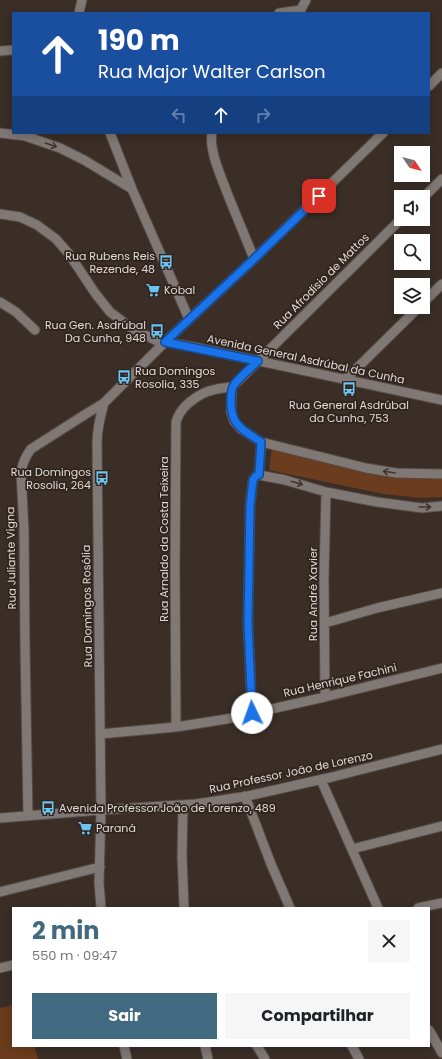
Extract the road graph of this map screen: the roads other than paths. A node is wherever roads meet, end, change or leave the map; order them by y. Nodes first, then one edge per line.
1 (82, 0) edge
2 (306, 0) edge
3 (79, 12) edge
4 (300, 12) edge
5 (12, 50) edge
6 (0, 51) edge
7 (442, 73) edge
8 (430, 85) edge
9 (0, 133) edge
10 (110, 134) edge
11 (212, 134) edge
12 (382, 134) edge
13 (442, 179) edge
14 (132, 189) junction
15 (430, 191) edge
16 (0, 214) edge
17 (394, 226) edge
18 (254, 259) junction
19 (442, 284) edge
20 (430, 296) edge
21 (0, 302) edge
22 (412, 314) edge
23 (189, 319) junction
24 (35, 330) dead end
25 (165, 342) junction
26 (258, 361) junction
27 (346, 379) junction
28 (232, 386) junction
29 (442, 391) edge
30 (438, 399) edge
31 (104, 404) junction
32 (261, 442) junction
33 (442, 474) edge
34 (259, 475) junction
35 (326, 492) junction
36 (442, 506) edge
37 (442, 593) edge
38 (325, 622) junction
39 (442, 668) edge
40 (325, 697) junction
41 (252, 713) junction
42 (176, 727) junction
43 (100, 734) junction
44 (442, 749) edge
45 (321, 780) junction
46 (245, 796) junction
47 (183, 805) junction
48 (101, 810) junction
49 (28, 816) junction
50 (0, 818) edge
51 (442, 826) edge
52 (352, 849) junction
53 (100, 867) junction
54 (0, 892) edge
55 (442, 903) edge
56 (101, 907) edge
57 (184, 907) edge
58 (290, 907) edge
59 (378, 907) edge
60 (423, 907) edge
61 (12, 965) edge
62 (0, 968) edge
63 (430, 1032) edge
64 (124, 1047) edge
65 (205, 1047) edge
66 (258, 1047) edge
67 (353, 1047) edge
68 (442, 1053) edge
69 (127, 1059) edge
70 (208, 1059) edge
71 (265, 1059) edge
72 (359, 1059) edge

1 - 3 street
2 - 4 street
5 - 6 street
7 - 8 street
9 -> 14 street
10 - 14 street
11 - 18 street
12 - 18 street, Rua Juliante Vigna
13 - 15 street
14 - 23 street
16 - 25 street, Avenida General Asdrúbal da Cunha
17 - 26 street, Rua Afrodísio de Mattos
18 - 23 street, Rua Juliante Vigna
19 - 20 street
21 - 24 street
22 - 27 street
23 - 25 street, Rua Juliante Vigna
25 - 26 street, Avenida General Asdrúbal da Cunha
25 - 31 street, Rua Juliante Vigna
26 - 27 street, Avenida General Asdrúbal da Cunha
26 - 28 street, Rua Afrodísio de Mattos
27 - 30 street, Avenida General Asdrúbal da Cunha
28 - 32 street
28 - 42 street, Rua Arnaldo da Costa Teixeira
29 - 30 street
31 - 43 street, Rua Domingos Rosólia
31 - 49 street, Rua Juliante Vigna
33 -> 32 street
32 - 34 street
34 -> 35 street
34 - 41 street
35 -> 36 street
35 - 38 street, Rua André Xavier
37 - 38 street
38 - 40 street, Rua André Xavier
39 - 40 street, Rua Henrique Fachini
40 - 41 street, Rua Henrique Fachini
41 - 42 street, Rua Henrique Fachini
42 - 43 street, Rua Henrique Fachini
43 - 48 street, Rua Domingos Rosólia
44 - 45 street, Rua Professor João de Lorenzo
45 - 46 street, Rua Professor João de Lorenzo
45 - 52 street
46 - 47 street, Rua Professor João de Lorenzo
46 - 58 street
47 - 48 street, Rua Professor João de Lorenzo
47 - 57 street
48 - 49 street, Rua Professor João de Lorenzo
48 - 53 street, Rua Domingos Rosólia
49 - 50 street, Rua Professor João de Lorenzo
51 - 52 street
52 - 59 street
53 - 54 street
53 - 56 street, Rua Domingos Rosólia
55 - 60 street
61 - 62 street
63 - 68 street
64 - 69 street
65 - 70 street
66 - 71 street
67 - 72 street

